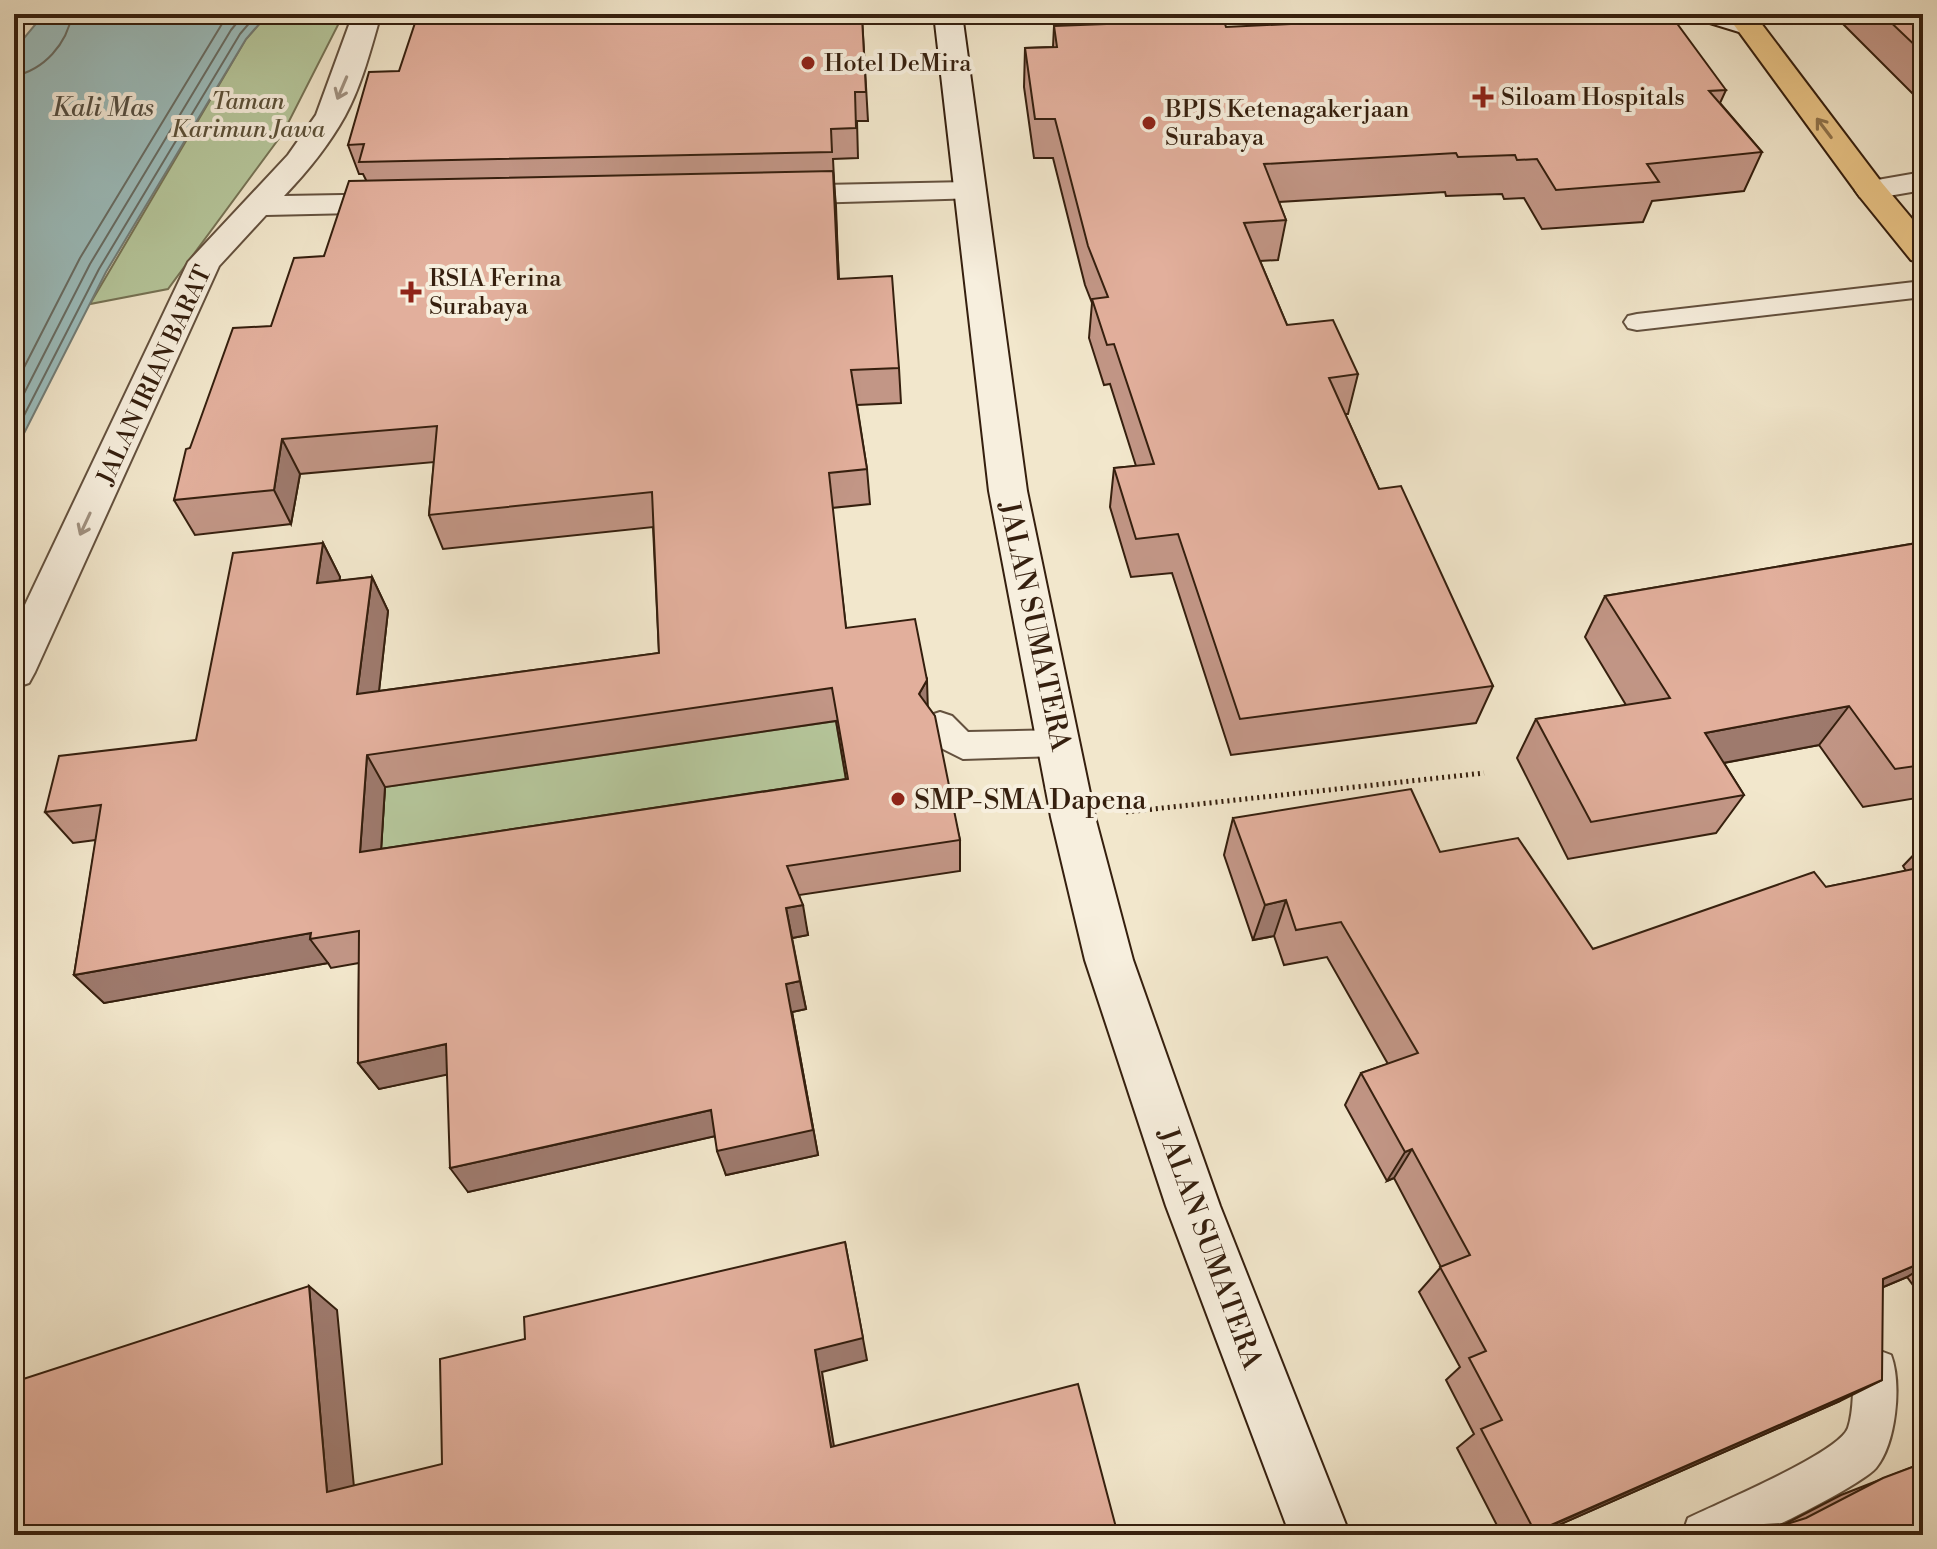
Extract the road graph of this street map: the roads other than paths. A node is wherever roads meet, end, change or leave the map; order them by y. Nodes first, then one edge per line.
1 (367, 14) edge
2 (948, 14) edge
3 (1710, 14) edge
4 (1744, 20) edge
5 (1923, 181) edge
6 (1871, 190) junction
7 (968, 191) junction
8 (747, 196) edge
9 (432, 202) edge
10 (259, 206) junction
11 (1923, 253) edge
12 (1923, 289) edge
13 (1637, 322) dead end
14 (14, 672) edge
15 (940, 725) edge
16 (1060, 743) junction
17 (1875, 1371) edge
18 (1320, 1535) edge
19 (1705, 1535) edge

1 -> 10 street, JALAN IRIAN BARAT
2 - 7 street, JALAN SUMATERA
3 - 4 street
6 -> 4 highway
5 - 6 street
6 - 11 highway
7 - 8 street
7 - 16 street, JALAN SUMATERA
9 - 10 street
10 -> 14 street, JALAN IRIAN BARAT
12 - 13 lane
15 - 16 lane
16 - 18 street, JALAN SUMATERA
17 - 19 lane

